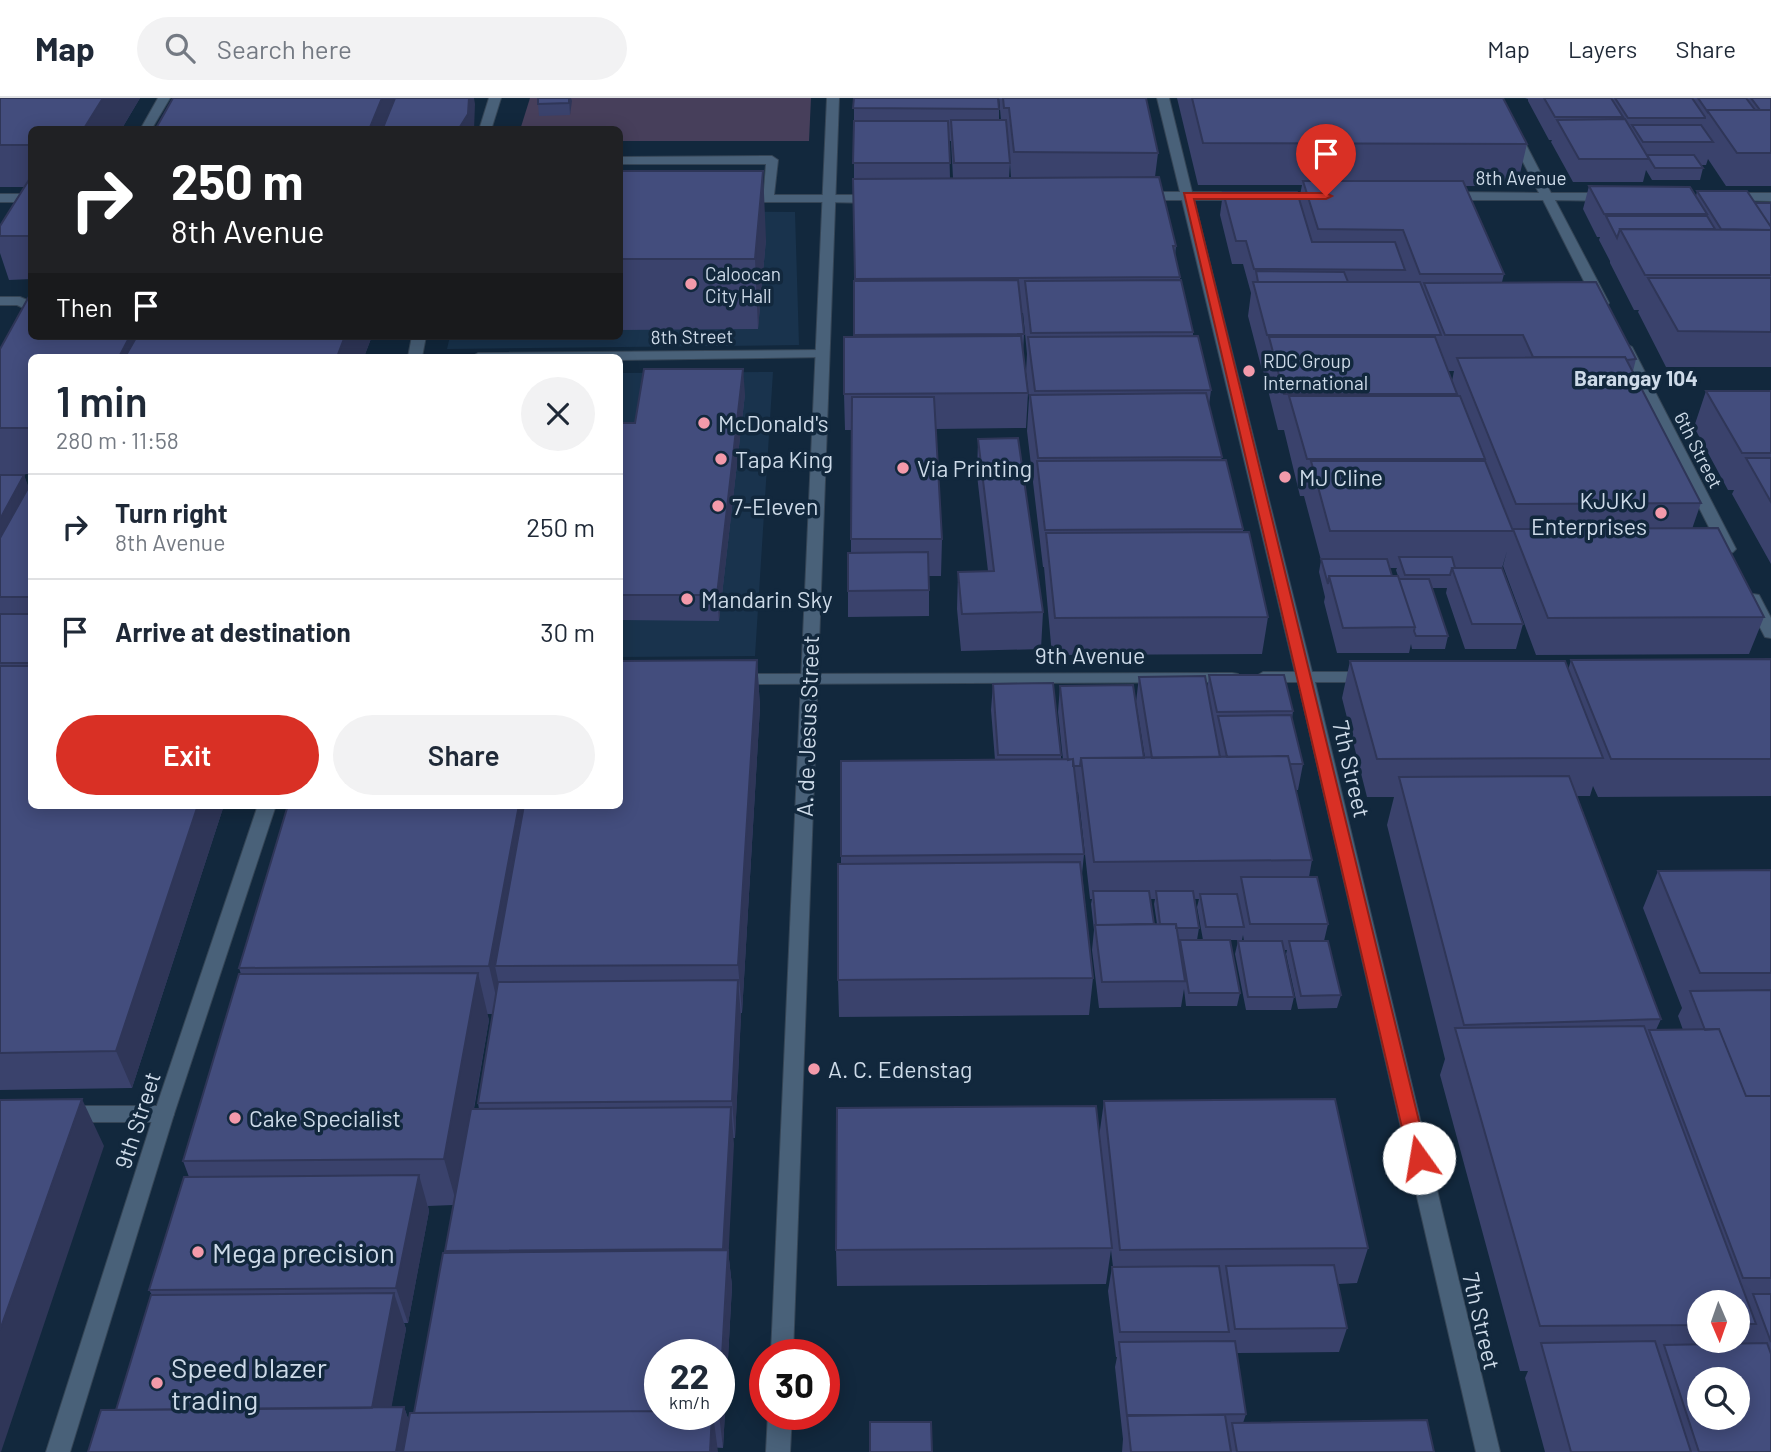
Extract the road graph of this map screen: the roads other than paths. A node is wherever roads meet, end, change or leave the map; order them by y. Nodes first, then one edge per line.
1 (164, 98) edge
2 (495, 98) edge
3 (833, 98) edge
4 (1163, 98) edge
5 (1496, 98) edge
6 (147, 126) edge
7 (486, 126) edge
8 (623, 161) edge
9 (1132, 196) edge
10 (1188, 196) junction
11 (1257, 196) edge
12 (1437, 196) edge
13 (1548, 196) junction
14 (1618, 197) edge
15 (1715, 197) edge
16 (1771, 197) edge
17 (0, 198) edge
18 (28, 198) edge
19 (829, 199) junction
20 (884, 199) edge
21 (0, 301) edge
22 (28, 311) edge
23 (822, 354) junction
24 (623, 356) edge
25 (1734, 561) edge
26 (1746, 585) edge
27 (1771, 633) edge
28 (1305, 677) junction
29 (1387, 677) edge
30 (715, 678) edge
31 (809, 679) junction
32 (266, 809) edge
33 (164, 1114) junction
34 (51, 1115) edge
35 (783, 1339) edge
36 (779, 1430) edge
37 (58, 1452) edge
38 (778, 1452) edge
39 (1488, 1452) edge

1 - 6 street
2 - 7 street
3 - 19 street, A. de Jesus Street
4 - 10 street, 7th Street
5 - 13 street, 6th Street
8 - 19 street
9 - 10 street
10 - 11 street
10 - 28 street, 7th Street
12 - 13 street, 8th Avenue
13 - 14 street, 8th Avenue
13 - 25 street, 6th Street
15 - 16 street
17 - 18 street
19 - 20 street
19 - 23 street, A. de Jesus Street
21 - 22 street
23 - 24 street, 8th Street
23 - 31 street, A. de Jesus Street
26 - 27 street
28 - 29 street, 9th Avenue
28 - 31 street, 9th Avenue
28 - 39 street, 7th Street
30 - 31 street, 9th Avenue
31 - 35 street, A. de Jesus Street
32 - 33 street, 9th Street
33 - 34 street
33 - 37 street, 9th Street
36 - 38 street

